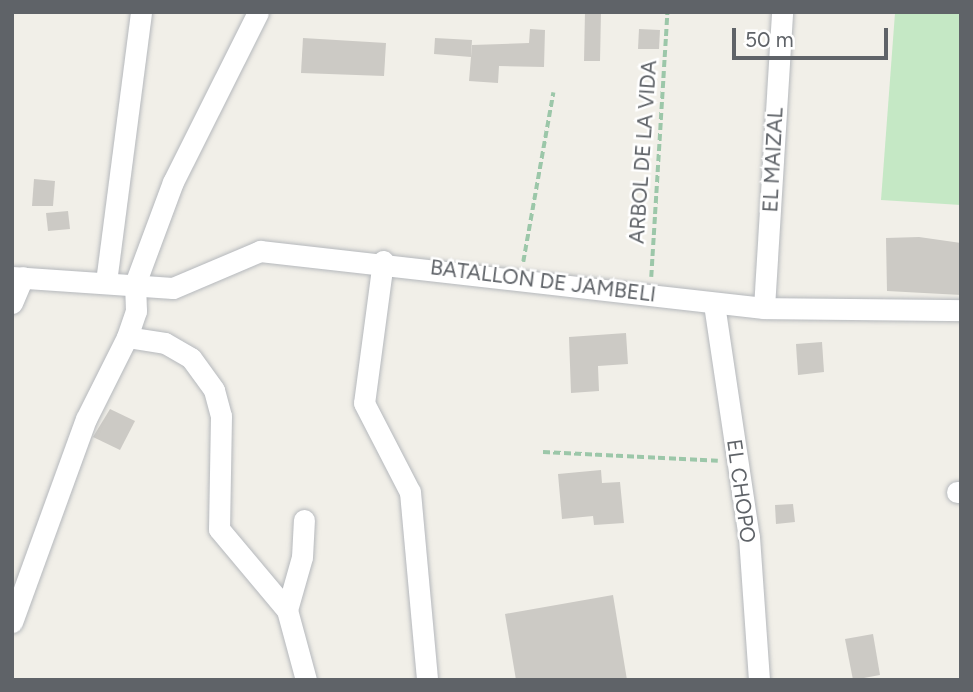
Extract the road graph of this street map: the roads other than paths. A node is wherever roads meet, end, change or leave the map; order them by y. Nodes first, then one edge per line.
1 (141, 12) edge
2 (258, 12) edge
3 (782, 12) edge
4 (383, 261) junction
5 (18, 277) edge
6 (106, 282) junction
7 (135, 284) junction
8 (12, 303) edge
9 (714, 303) junction
10 (764, 308) junction
11 (961, 310) edge
12 (127, 337) junction
13 (304, 520) dead end
14 (287, 610) junction
15 (12, 622) edge
16 (306, 680) edge
17 (427, 680) edge
18 (759, 680) edge

1 - 6 street
2 - 7 street
3 - 10 street, EL MAIZAL
4 - 7 street, BATALLON DE JAMBELI
4 - 9 street, BATALLON DE JAMBELI
4 - 17 street
5 - 6 street, BATALLON DE JAMBELI
5 - 8 street
6 - 7 street, BATALLON DE JAMBELI
7 - 12 street
9 - 10 street, BATALLON DE JAMBELI
9 - 18 street, EL CHOPO
10 - 11 street, BATALLON DE JAMBELI
12 - 14 street
12 - 15 street
13 - 14 street
14 - 16 street

